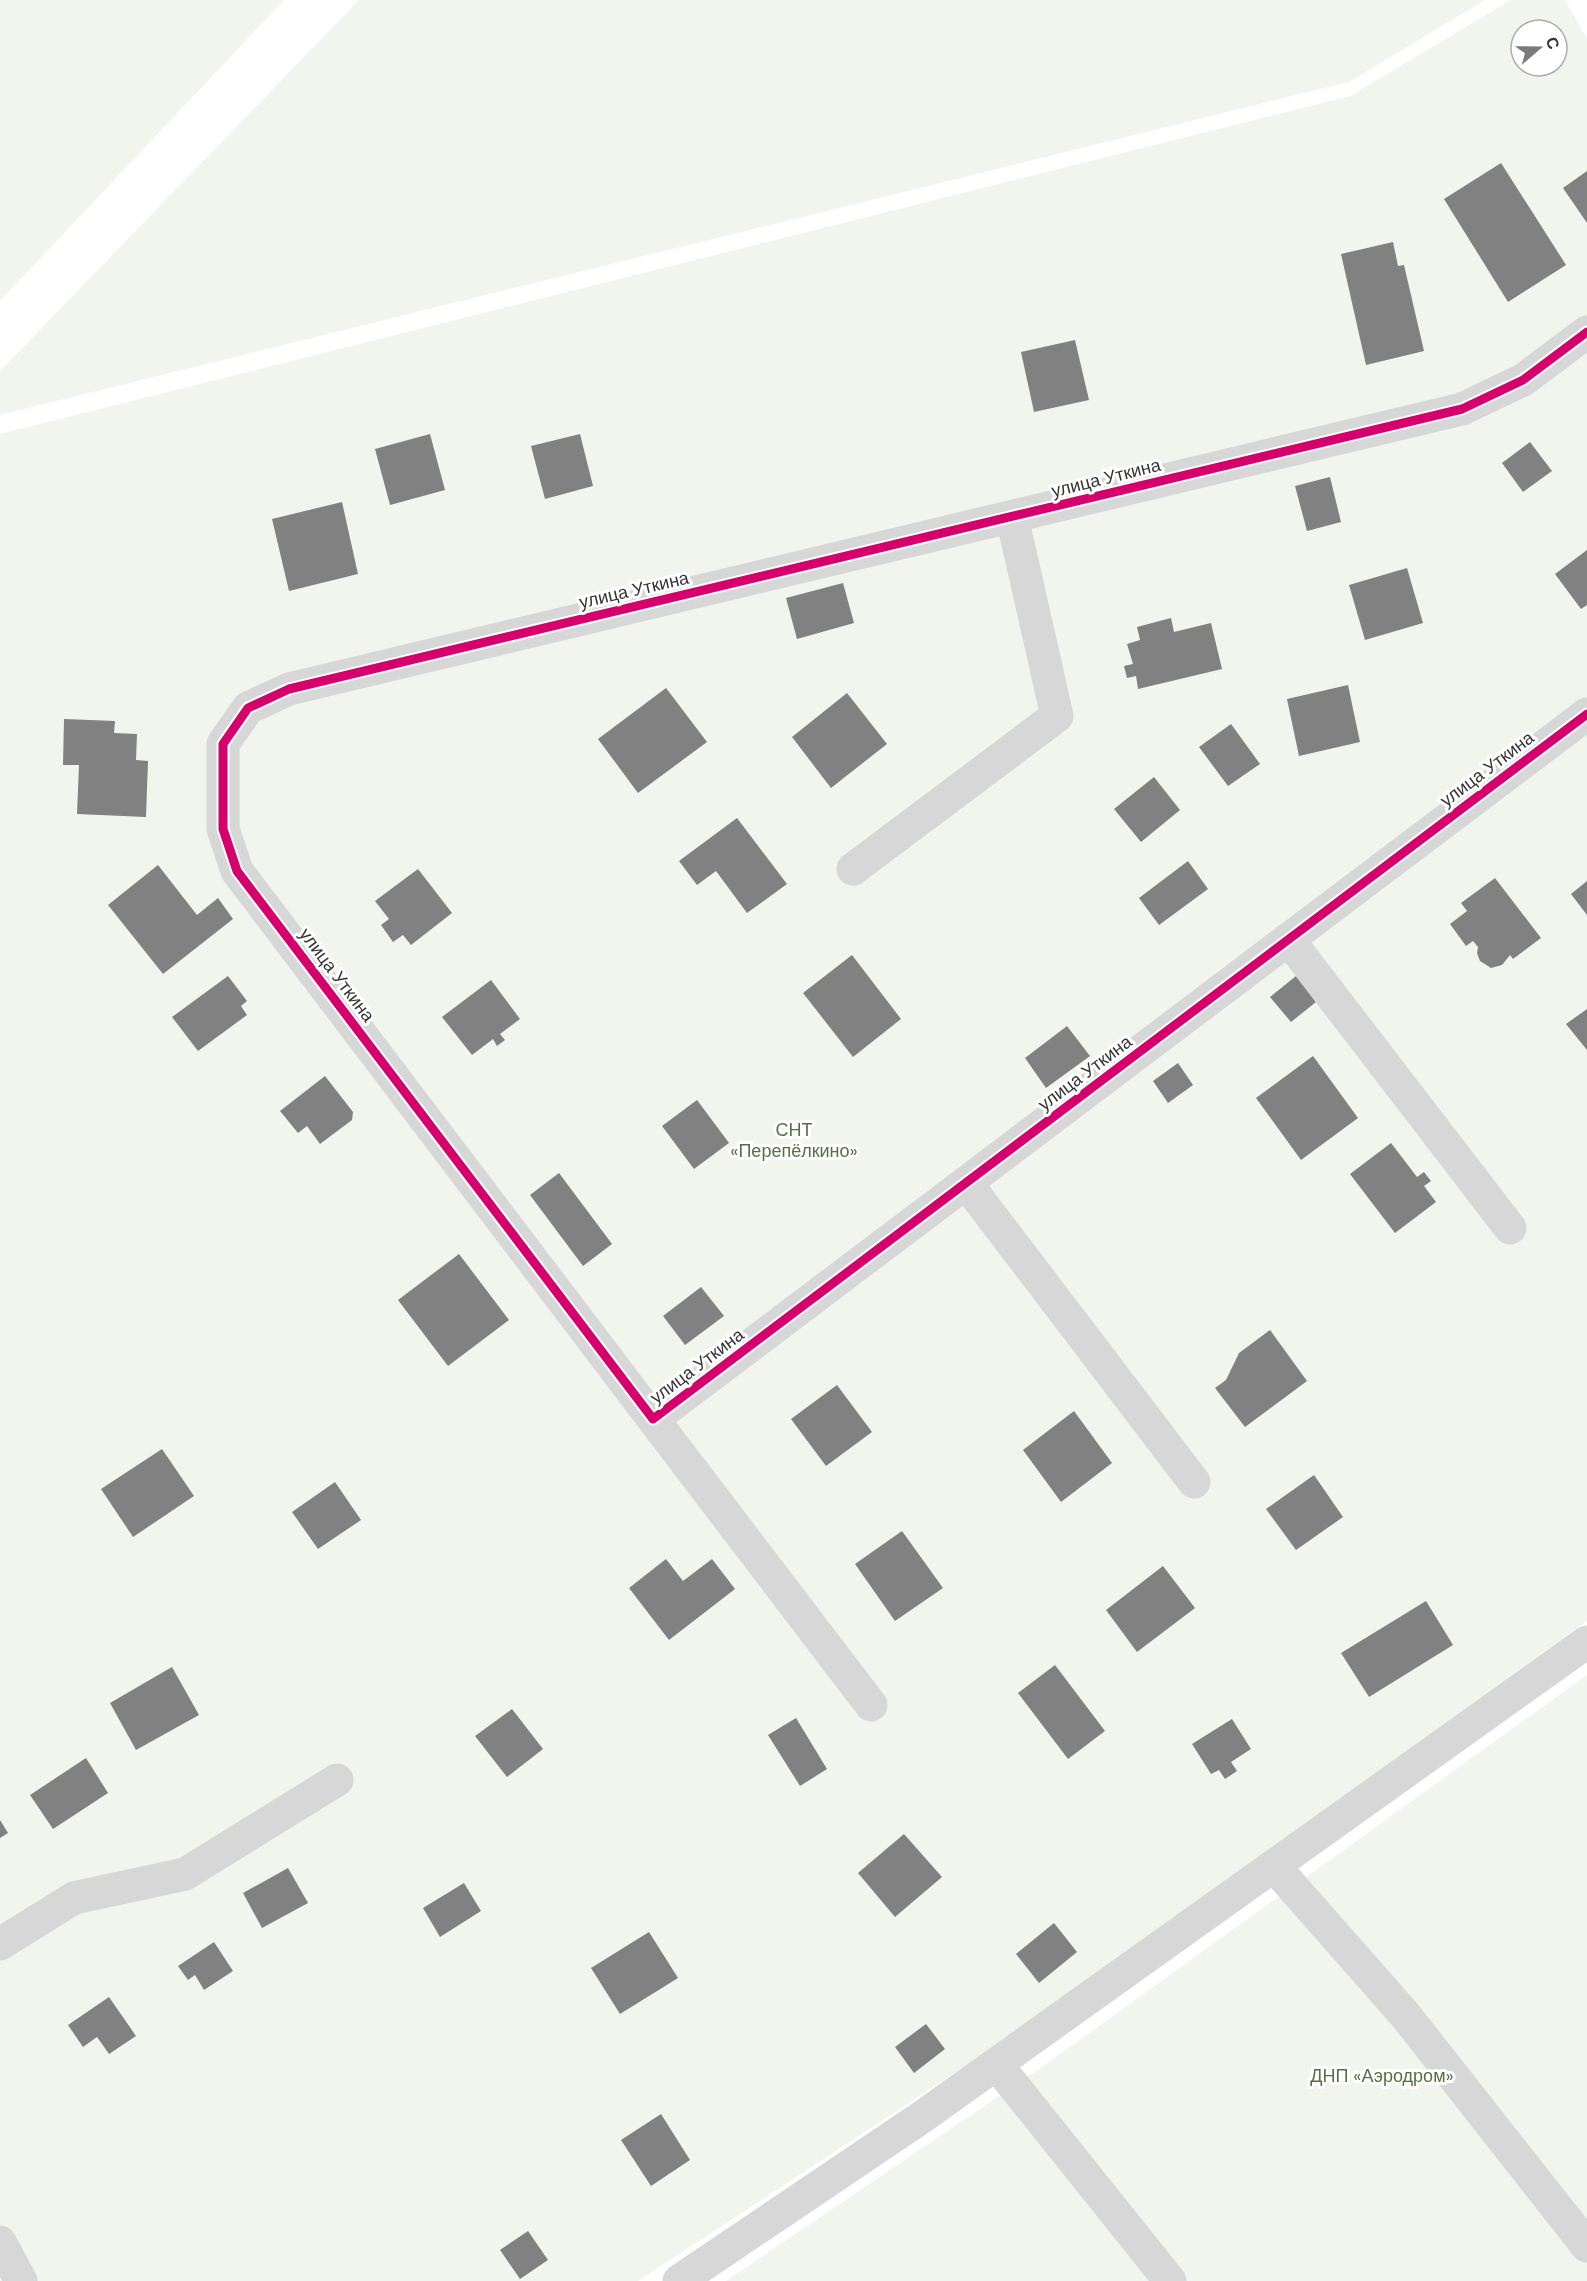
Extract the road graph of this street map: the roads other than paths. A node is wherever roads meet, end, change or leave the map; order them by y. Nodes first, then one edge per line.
1 (1587, 332) edge
2 (1012, 517) junction
3 (1587, 714) edge
4 (853, 868) dead end
5 (1288, 939) junction
6 (967, 1184) junction
7 (1510, 1228) dead end
8 (653, 1419) junction
9 (1194, 1482) dead end
10 (1583, 1652) edge
11 (871, 1705) dead end
12 (337, 1780) dead end
13 (1274, 1866) junction
14 (0, 1944) edge
15 (997, 2065) junction
16 (0, 2242) edge
17 (1587, 2246) edge
18 (697, 2276) edge
19 (21, 2281) edge
20 (1170, 2281) edge

1 - 2 street, улица Уткина
2 - 4 street
2 - 8 street, улица Уткина
3 - 5 street, улица Уткина
5 - 6 street, улица Уткина
5 - 7 street
6 - 8 street, улица Уткина
6 - 9 street
8 - 11 street
10 - 13 street
12 - 14 street
13 - 15 street
13 - 17 street
15 - 18 street
15 - 20 street
16 - 19 street

